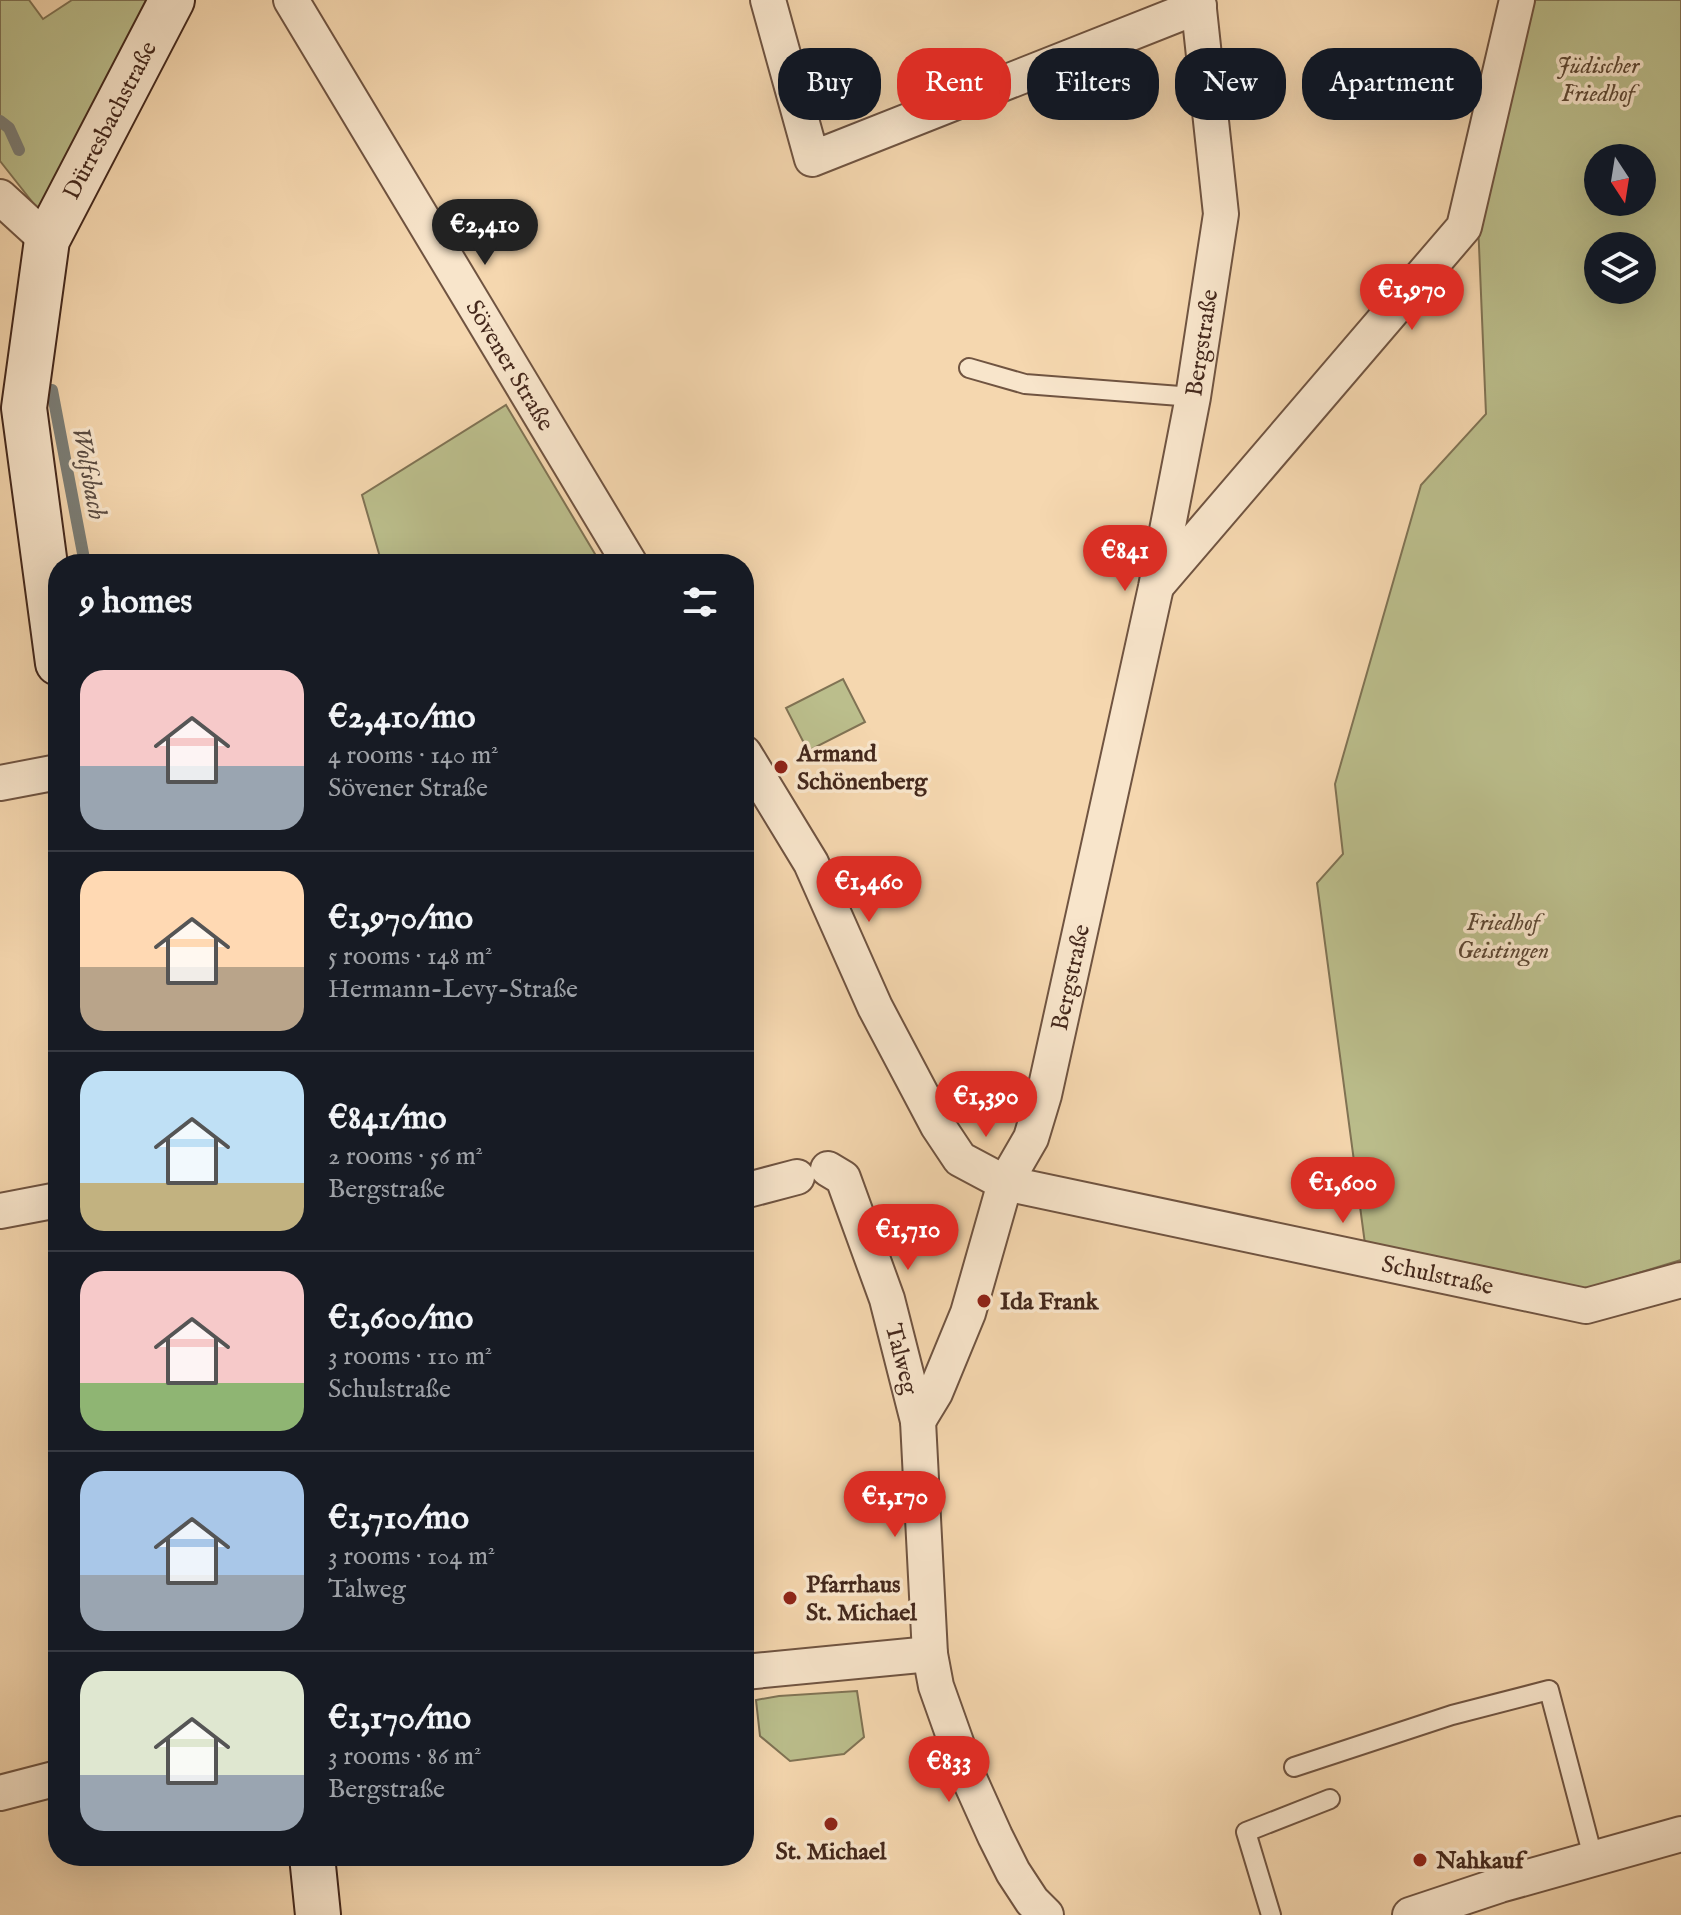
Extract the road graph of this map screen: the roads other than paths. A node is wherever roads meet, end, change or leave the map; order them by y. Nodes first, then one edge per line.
1 (172, 0) edge
2 (291, 0) edge
3 (768, 0) edge
4 (1517, 0) edge
5 (1198, 3) edge
6 (0, 197) edge
7 (47, 240) junction
8 (969, 368) dead end
9 (1193, 397) junction
10 (624, 554) edge
11 (1156, 587) junction
12 (48, 588) edge
13 (754, 769) edge
14 (48, 774) edge
15 (0, 783) edge
16 (1005, 1183) junction
17 (754, 1188) edge
18 (48, 1202) edge
19 (0, 1211) edge
20 (1681, 1280) edge
21 (918, 1421) junction
22 (930, 1654) junction
23 (754, 1671) edge
24 (1294, 1767) dead end
25 (48, 1781) edge
26 (0, 1793) edge
27 (1330, 1799) dead end
28 (1681, 1834) edge
29 (1593, 1857) junction
30 (313, 1866) edge
31 (318, 1915) edge
32 (1046, 1915) edge
33 (1271, 1915) edge
34 (1410, 1915) edge

1 - 7 main road, Dürresbachstraße
2 - 10 street, Sövener Straße
3 - 5 street
4 - 11 street
5 - 9 street, Bergstraße
6 - 7 street
7 - 12 main road, Dürresbachstraße
8 - 9 lane
9 - 11 street, Bergstraße
11 - 16 street, Bergstraße
13 - 16 street
14 - 15 street
16 - 20 street, Schulstraße
16 - 21 street, Bergstraße
17 - 21 street, Talweg
18 - 19 street
21 - 22 street
22 - 23 street
22 - 32 street
24 - 29 lane
25 - 26 street
27 - 33 lane
28 - 29 street
29 - 34 street
30 - 31 main road

